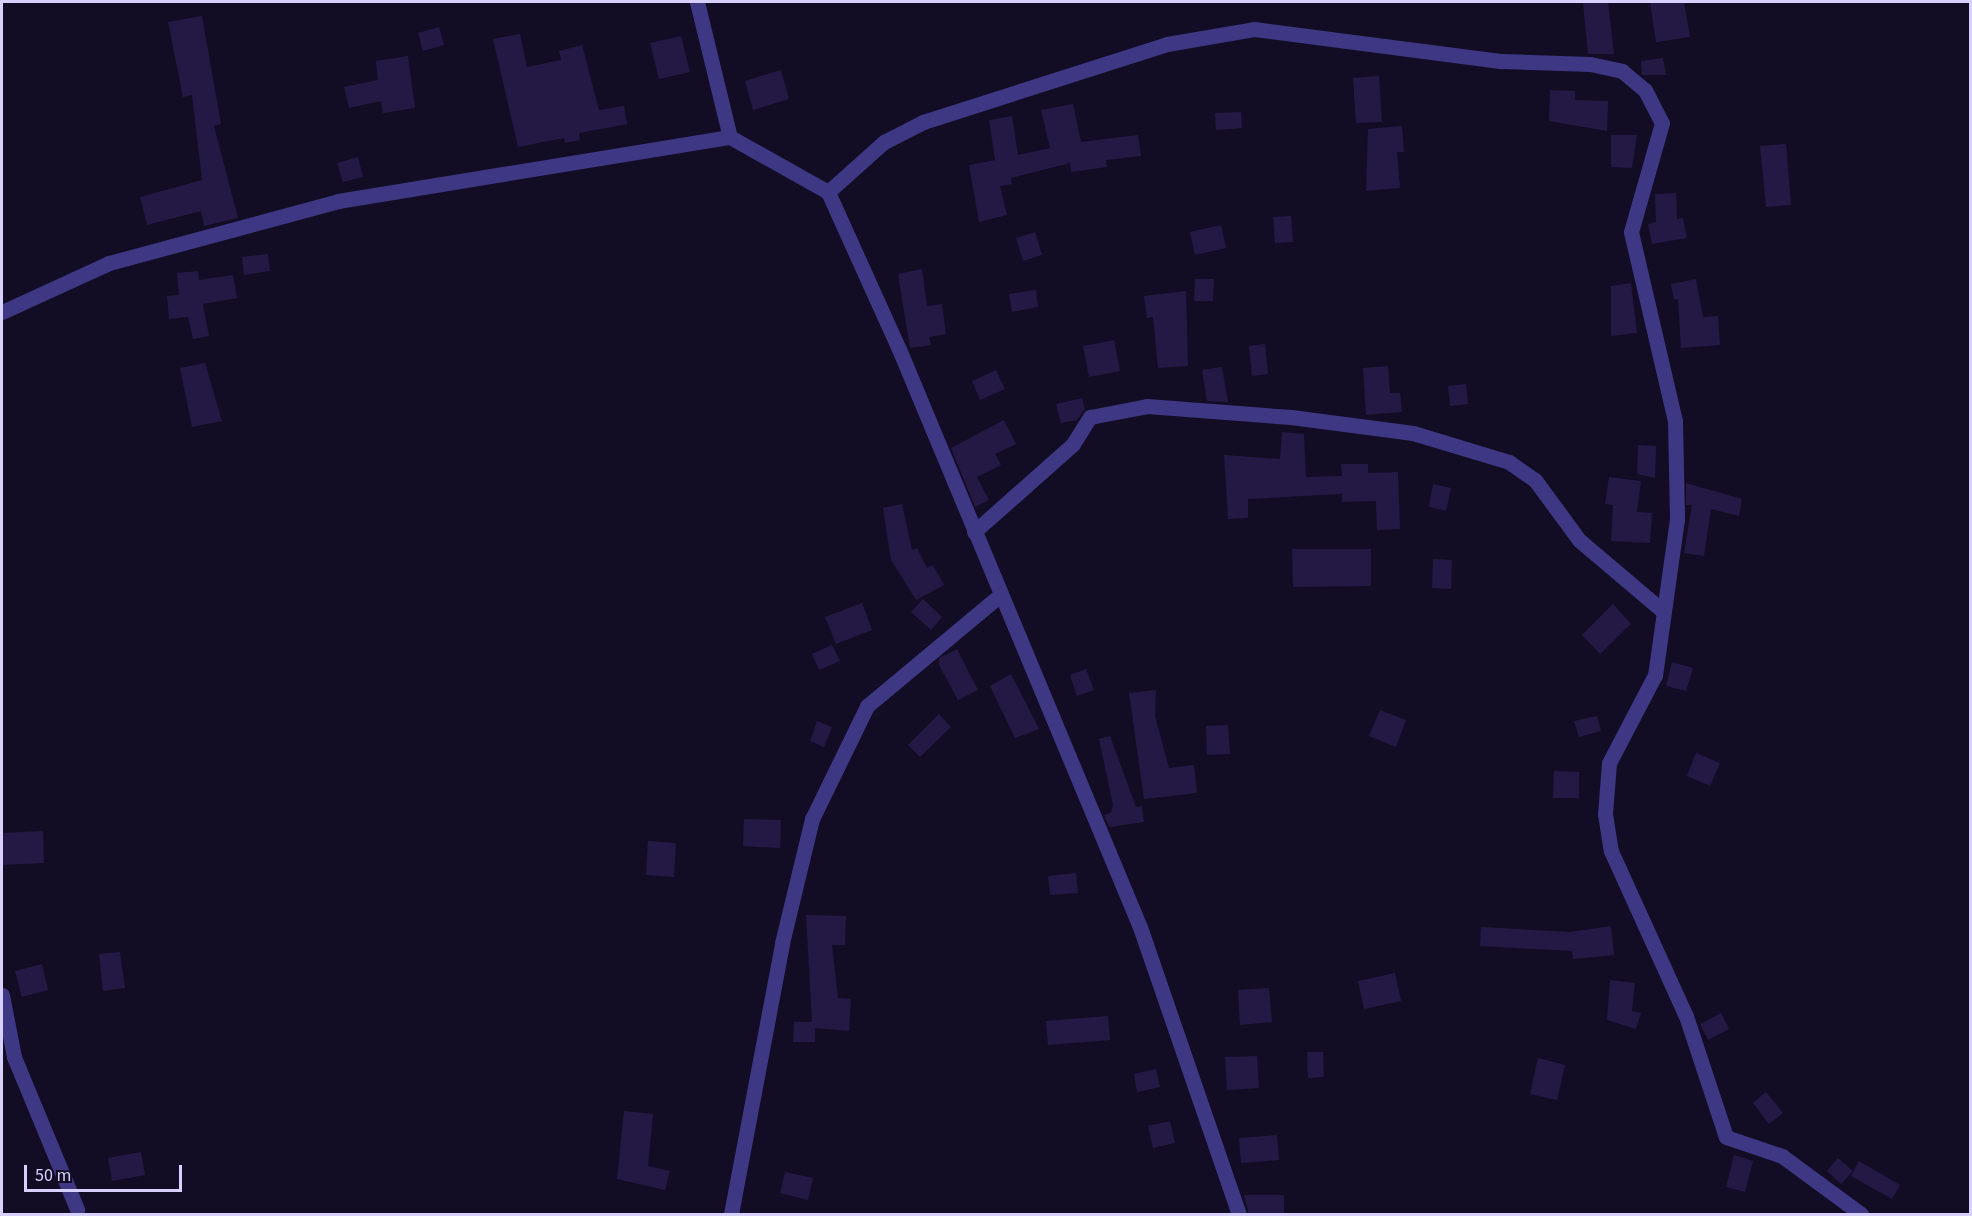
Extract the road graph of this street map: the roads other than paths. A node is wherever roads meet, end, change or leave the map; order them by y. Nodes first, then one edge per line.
1 (697, 2) edge
2 (730, 137) junction
3 (828, 192) junction
4 (2, 312) edge
5 (974, 532) junction
6 (1000, 595) junction
7 (1664, 612) junction
8 (2, 995) edge
9 (77, 1209) dead end
10 (731, 1215) edge
11 (1239, 1215) edge
12 (1861, 1215) edge

1 - 2 street
2 - 3 street
2 - 4 street
3 - 5 street
3 - 7 street
5 - 6 street
5 - 7 street
6 - 10 street
6 - 11 street
7 - 12 street
8 - 9 street

